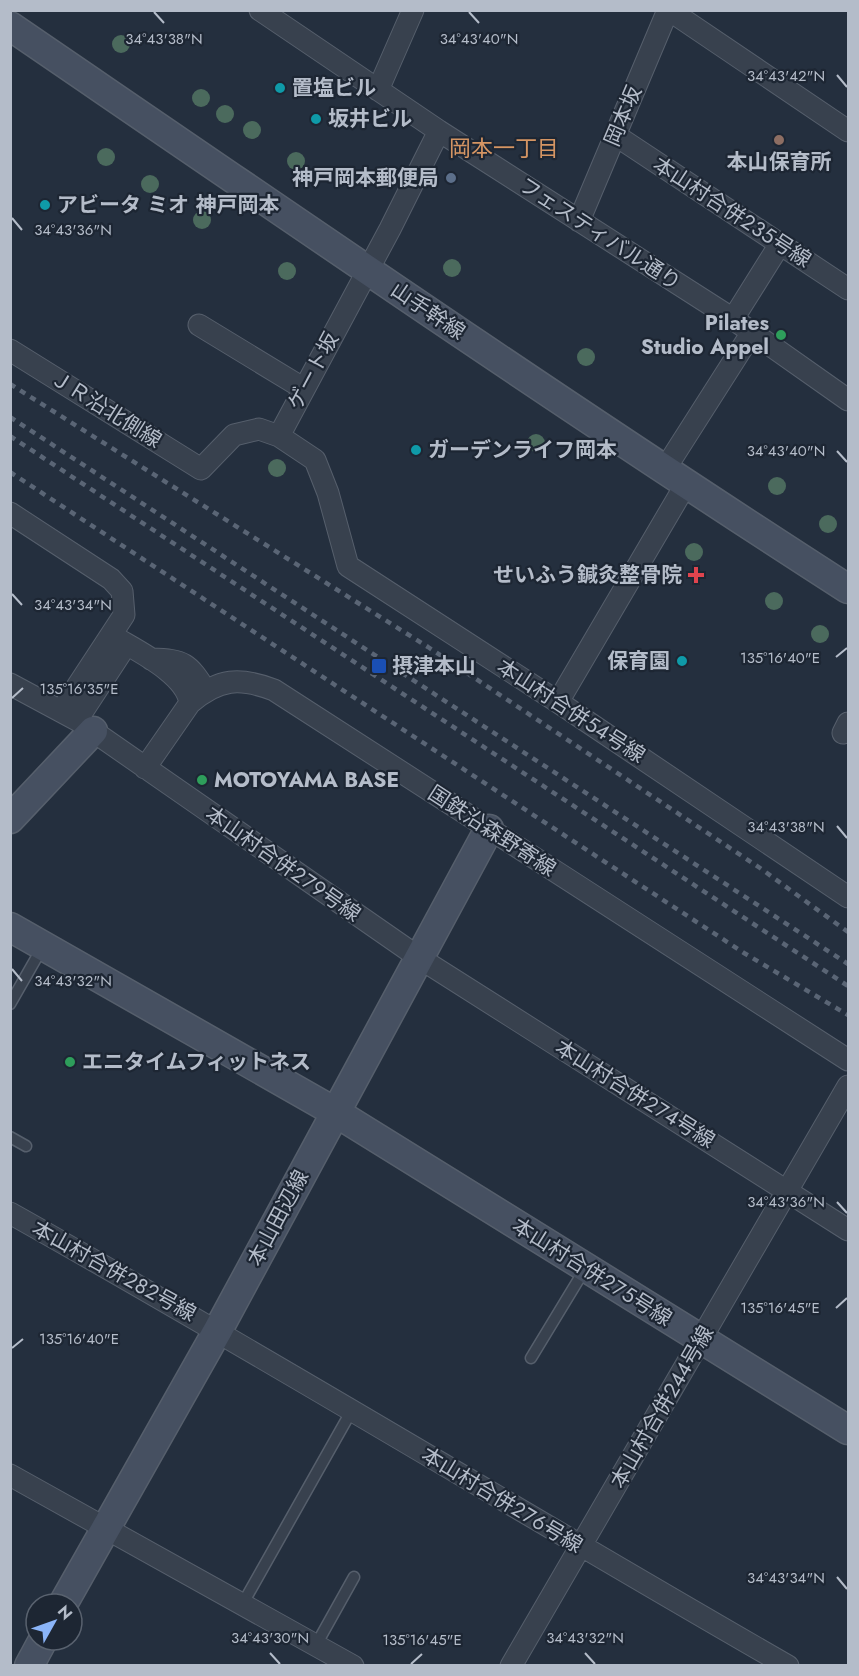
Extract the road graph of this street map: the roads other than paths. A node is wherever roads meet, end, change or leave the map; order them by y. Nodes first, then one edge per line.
1 (260, 10) edge
2 (413, 10) edge
3 (668, 10) edge
4 (10, 26) edge
5 (378, 90) junction
6 (439, 131) junction
7 (849, 131) edge
8 (615, 135) junction
9 (579, 221) junction
10 (780, 243) junction
11 (367, 270) junction
12 (849, 289) edge
13 (733, 319) junction
14 (199, 325) dead end
15 (752, 334) junction
16 (10, 350) edge
17 (301, 387) dead end
18 (849, 400) edge
19 (279, 436) junction
20 (201, 469) joint
21 (676, 477) junction
22 (10, 513) edge
23 (849, 589) edge
24 (115, 639) junction
25 (10, 684) edge
26 (198, 697) junction
27 (558, 702) junction
28 (77, 721) junction
29 (145, 768) junction
30 (10, 819) edge
31 (489, 829) junction
32 (849, 897) edge
33 (10, 927) edge
34 (43, 945) junction
35 (421, 959) junction
36 (10, 1004) edge
37 (849, 1060) edge
38 (849, 1086) edge
39 (335, 1112) junction
40 (10, 1137) edge
41 (26, 1146) dead end
42 (788, 1191) junction
43 (10, 1213) edge
44 (849, 1230) edge
45 (585, 1268) junction
46 (218, 1330) junction
47 (701, 1339) junction
48 (531, 1358) dead end
49 (352, 1410) junction
50 (849, 1430) edge
51 (10, 1475) edge
52 (104, 1529) junction
53 (581, 1547) junction
54 (354, 1577) dead end
55 (70, 1592) edge
56 (242, 1605) junction
57 (316, 1645) junction
58 (353, 1665) edge
59 (511, 1665) edge
60 (788, 1665) edge

1 - 5 street, フェスティバル通り
2 - 5 street
3 - 7 street
3 - 8 street, 岡本坂
4 - 11 street, 山手幹線
5 - 6 street, フェスティバル通り
6 - 9 street, フェスティバル通り
6 - 11 street, ゲート坂
8 - 9 street, 岡本坂
8 - 10 street, 本山村合併２３５号線
9 - 13 street, フェスティバル通り
10 - 12 street, 本山村合併２３５号線
10 - 13 street
11 - 19 street, ゲート坂
11 - 21 street, 山手幹線
13 - 15 street, フェスティバル通り
14 - 17 street
15 - 18 street, フェスティバル通り
15 - 21 street
16 - 20 street, ＪＲ沿北側線
19 - 20 street, 本山村合併５４号線
19 - 27 street, 本山村合併５４号線
21 - 23 street, 山手幹線
21 - 27 street
22 - 24 street
24 - 26 street
24 - 28 street
25 - 28 street, 本山村合併２７９号線
26 - 29 street
26 - 31 street, 国鉄沿森野寄線
27 - 32 street, 本山村合併５４号線
28 - 29 street, 本山村合併２７９号線
28 - 30 street
29 - 35 street, 本山村合併２７９号線
31 - 35 street, 本山田辺線
31 - 37 street, 国鉄沿森野寄線
33 - 34 street, 本山村合併２７５号線
34 - 36 lane
34 - 39 street, 本山村合併２７５号線
35 - 39 street, 本山田辺線
35 - 42 street, 本山村合併２７４号線
38 - 42 street, 本山村合併２４４号線
39 - 45 street, 本山村合併２７５号線
39 - 46 street, 本山田辺線
40 - 41 lane
42 - 44 street, 本山村合併２７４号線
42 - 47 street, 本山村合併２４４号線
43 - 46 street, 本山村合併２８２号線
45 - 47 street, 本山村合併２７５号線
45 - 48 lane
46 - 49 street, 本山村合併２７６号線
46 - 52 street, 本山田辺線
47 - 50 street, 本山村合併２７５号線
47 - 53 street, 本山村合併２４４号線
49 - 53 street, 本山村合併２７６号線
49 - 56 lane
51 - 52 street
52 - 55 street, 本山田辺線
52 - 56 street
53 - 59 street, 本山村合併２４４号線
53 - 60 street, 本山村合併２７６号線
54 - 57 lane
56 - 57 street
57 - 58 street

